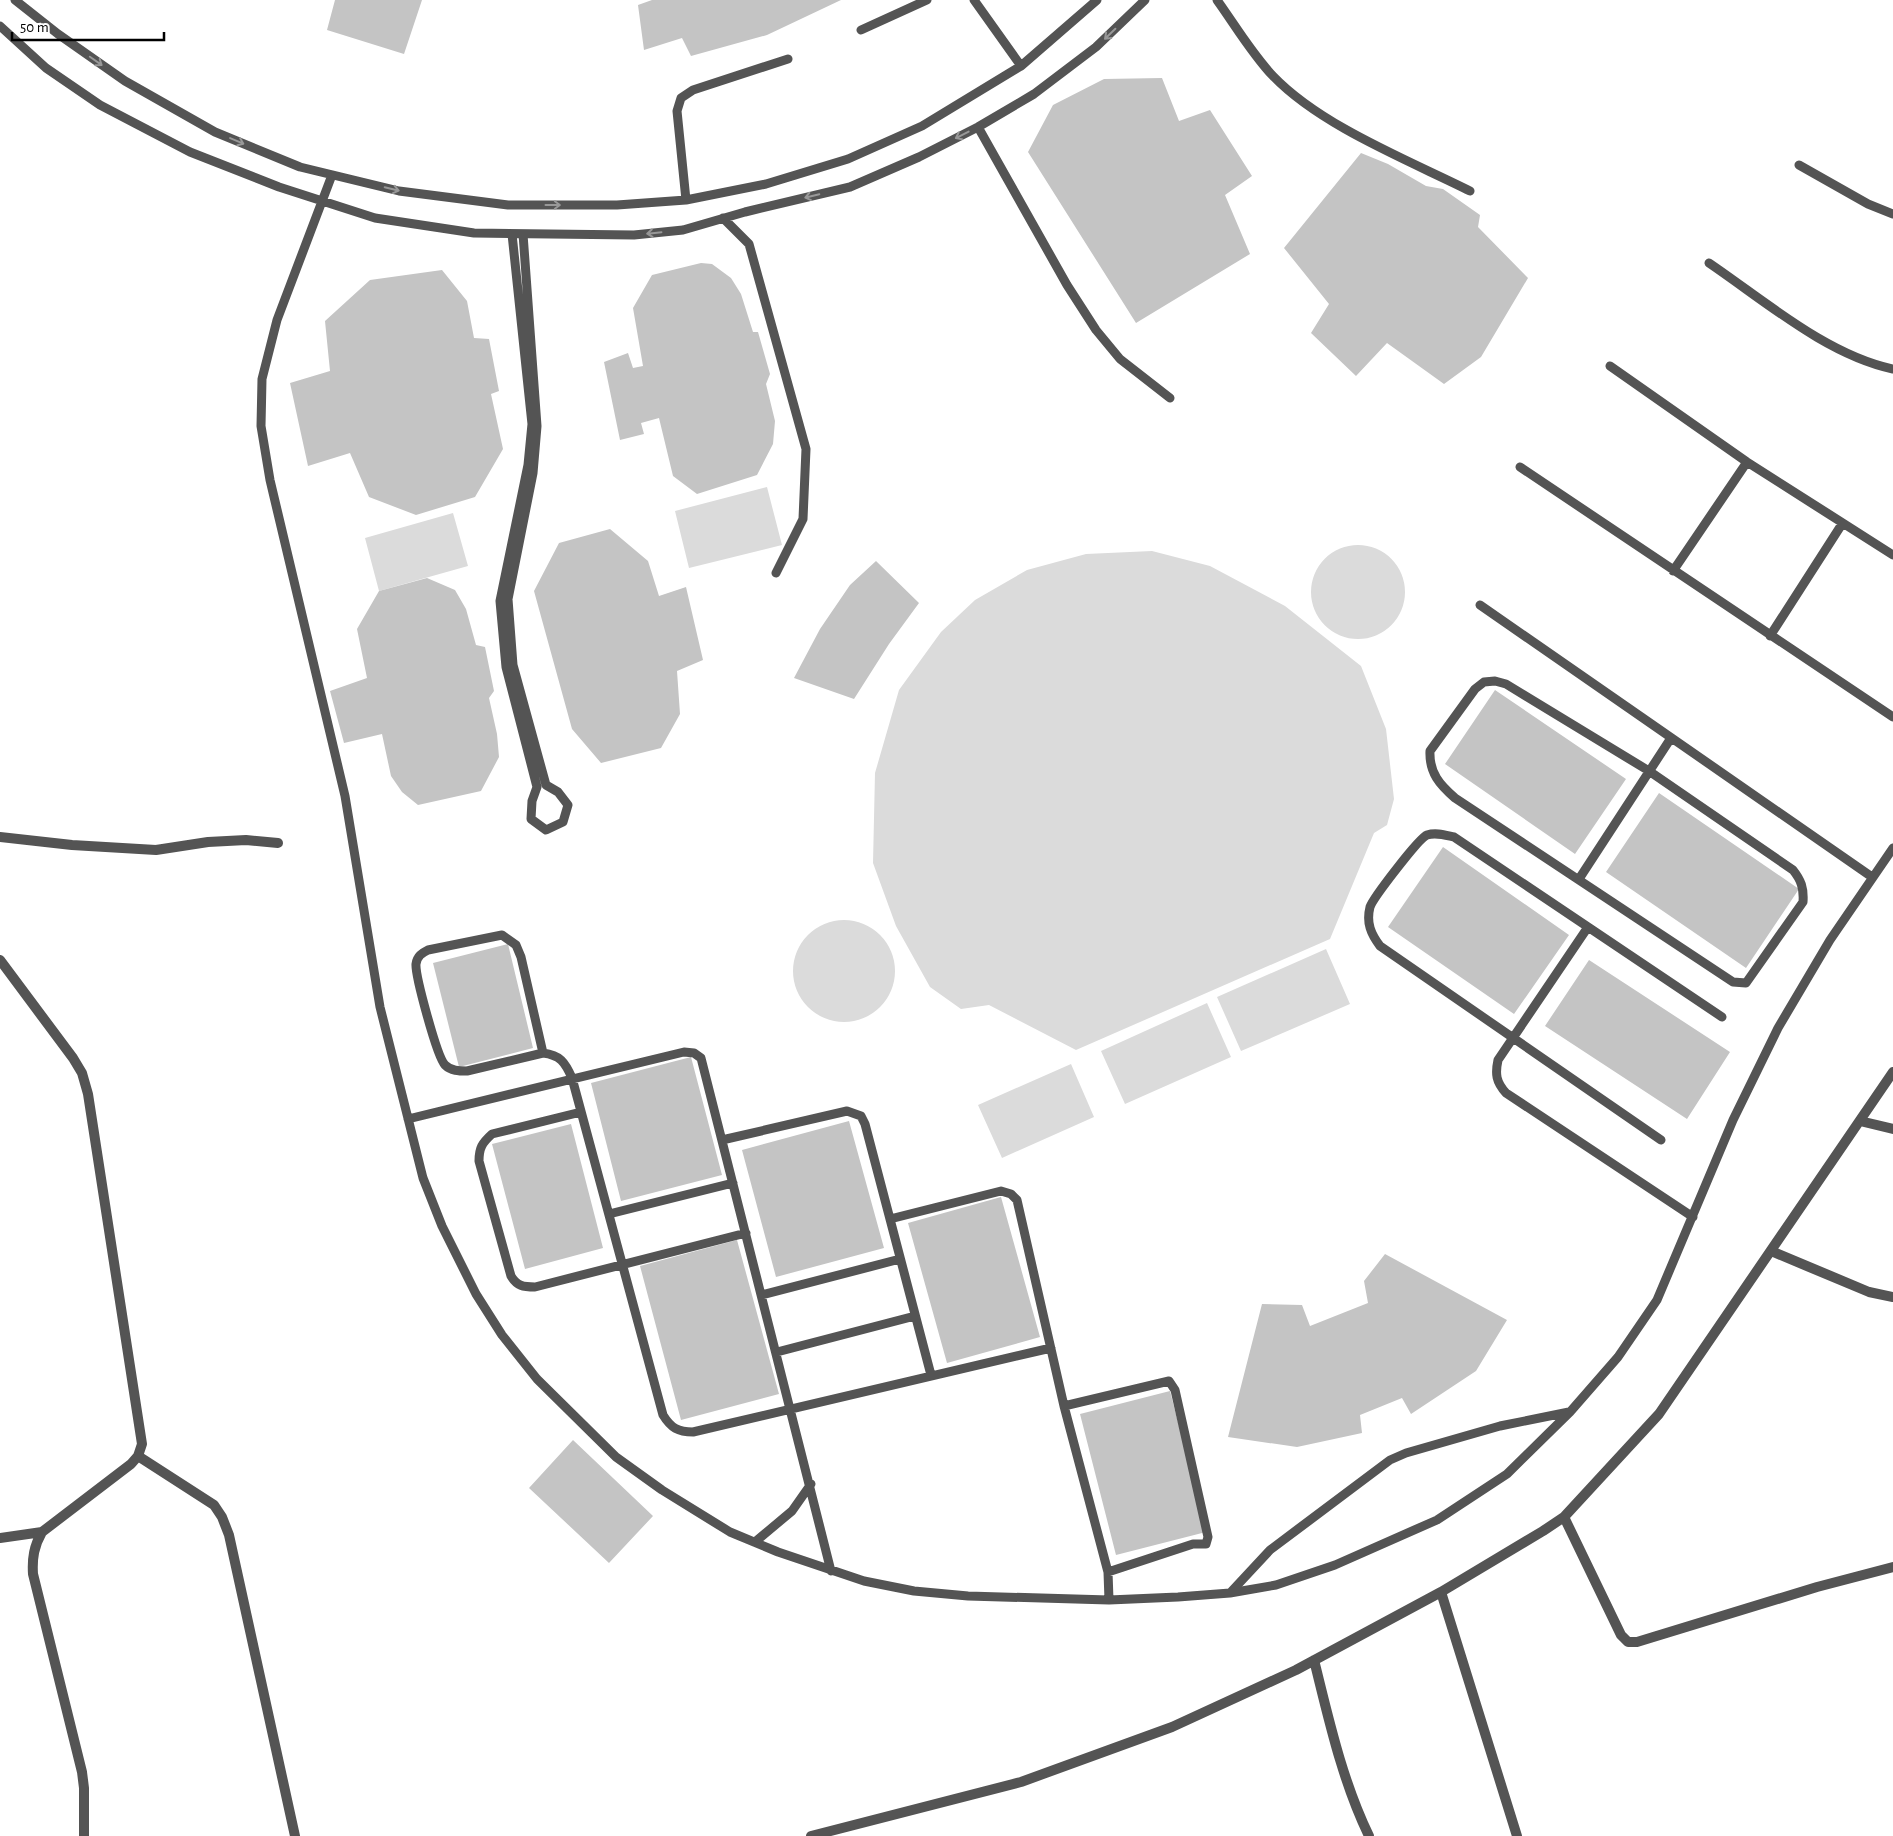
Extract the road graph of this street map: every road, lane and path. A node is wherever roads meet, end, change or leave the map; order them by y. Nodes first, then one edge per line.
1 (15, 0) edge
2 (928, 0) edge
3 (974, 0) edge
4 (1097, 0) edge
5 (1145, 0) edge
6 (1217, 0) edge
7 (0, 26) edge
8 (861, 30) dead end
9 (788, 59) dead end
10 (1021, 66) junction
11 (978, 127) junction
12 (1799, 165) dead end
13 (332, 175) junction
14 (1470, 191) dead end
15 (686, 200) junction
16 (323, 202) junction
17 (1893, 214) edge
18 (723, 218) junction
19 (512, 234) junction
20 (523, 234) junction
21 (1709, 264) dead end
22 (1610, 366) dead end
23 (1893, 369) edge
24 (1170, 398) dead end
25 (1746, 462) junction
26 (1520, 467) dead end
27 (1842, 524) junction
28 (1893, 555) edge
29 (1672, 571) junction
30 (776, 573) dead end
31 (1480, 605) dead end
32 (1770, 636) junction
33 (1893, 716) edge
34 (1671, 738) junction
35 (1650, 771) junction
36 (0, 837) edge
37 (278, 843) dead end
38 (1893, 848) edge
39 (1872, 877) junction
40 (1579, 879) junction
41 (1588, 927) junction
42 (0, 960) edge
43 (1722, 1017) dead end
44 (1513, 1038) junction
45 (543, 1053) junction
46 (1893, 1072) edge
47 (572, 1078) junction
48 (581, 1112) junction
49 (408, 1119) junction
50 (1860, 1121) junction
51 (1893, 1129) edge
52 (722, 1140) junction
53 (1661, 1140) dead end
54 (733, 1183) junction
55 (609, 1214) junction
56 (1693, 1217) junction
57 (890, 1219) junction
58 (746, 1233) junction
59 (1771, 1251) junction
60 (900, 1259) junction
61 (621, 1265) junction
62 (762, 1295) junction
63 (1893, 1297) edge
64 (915, 1316) junction
65 (1051, 1348) junction
66 (777, 1352) junction
67 (931, 1375) junction
68 (1064, 1406) junction
69 (792, 1410) junction
70 (1570, 1412) junction
71 (138, 1456) junction
72 (811, 1484) junction
73 (1564, 1517) junction
74 (42, 1532) junction
75 (0, 1538) edge
76 (755, 1542) junction
77 (1893, 1568) edge
78 (831, 1571) junction
79 (1108, 1572) junction
80 (1441, 1592) junction
81 (1230, 1593) junction
82 (1109, 1600) junction
83 (1314, 1660) junction
84 (841, 1833) edge
85 (84, 1836) edge
86 (295, 1836) edge
87 (811, 1836) edge
88 (1369, 1836) edge
89 (1516, 1836) edge

1 -> 13 lane
2 - 8 lane
3 - 10 lane
4 - 10 lane
5 -> 11 lane
6 - 14 lane
7 - 16 lane
9 - 15 lane
10 - 15 lane
11 -> 18 lane
11 - 24 lane
12 - 17 lane
13 -> 15 lane
13 - 16 lane
16 - 19 lane
16 - 49 lane
18 -> 20 lane
18 - 30 lane
19 - 20 lane
19 - 20 lane
21 - 23 lane
22 - 25 lane
25 - 27 lane
25 - 29 lane
26 - 29 lane
27 - 28 lane
27 - 32 lane
29 - 32 lane
31 - 34 lane
32 - 33 lane
34 - 35 lane
34 - 39 lane
35 - 40 lane
35 - 40 lane
35 - 40 lane
36 - 37 street
38 - 39 lane
39 - 56 lane
41 - 43 lane
41 - 44 lane
41 - 44 lane
42 - 71 street
44 - 53 lane
44 - 56 lane
45 - 45 lane
45 - 47 lane
46 - 50 street
47 - 48 lane
47 - 49 lane
47 - 52 lane
48 - 55 lane
48 - 61 lane
49 - 76 lane
50 - 51 street
50 - 59 street
52 - 54 lane
52 - 57 lane
54 - 55 lane
54 - 58 lane
55 - 61 lane
56 - 70 lane
57 - 60 lane
57 - 65 lane
58 - 61 lane
58 - 62 lane
59 - 63 street
59 - 73 street
60 - 62 lane
60 - 64 lane
61 - 69 lane
62 - 66 lane
64 - 66 lane
64 - 67 lane
65 - 67 lane
65 - 68 lane
66 - 69 lane
67 - 69 lane
68 - 79 lane
68 - 79 lane
69 - 72 lane
70 - 81 lane
70 - 81 lane
71 - 74 street
71 - 86 street
72 - 76 lane
72 - 78 lane
73 - 77 street
73 - 80 street
74 - 75 street
74 - 85 street
76 - 78 lane
78 - 82 lane
79 - 82 lane
80 - 83 street
80 - 89 street
81 - 82 lane
83 - 84 street
83 - 88 street
84 - 87 street

